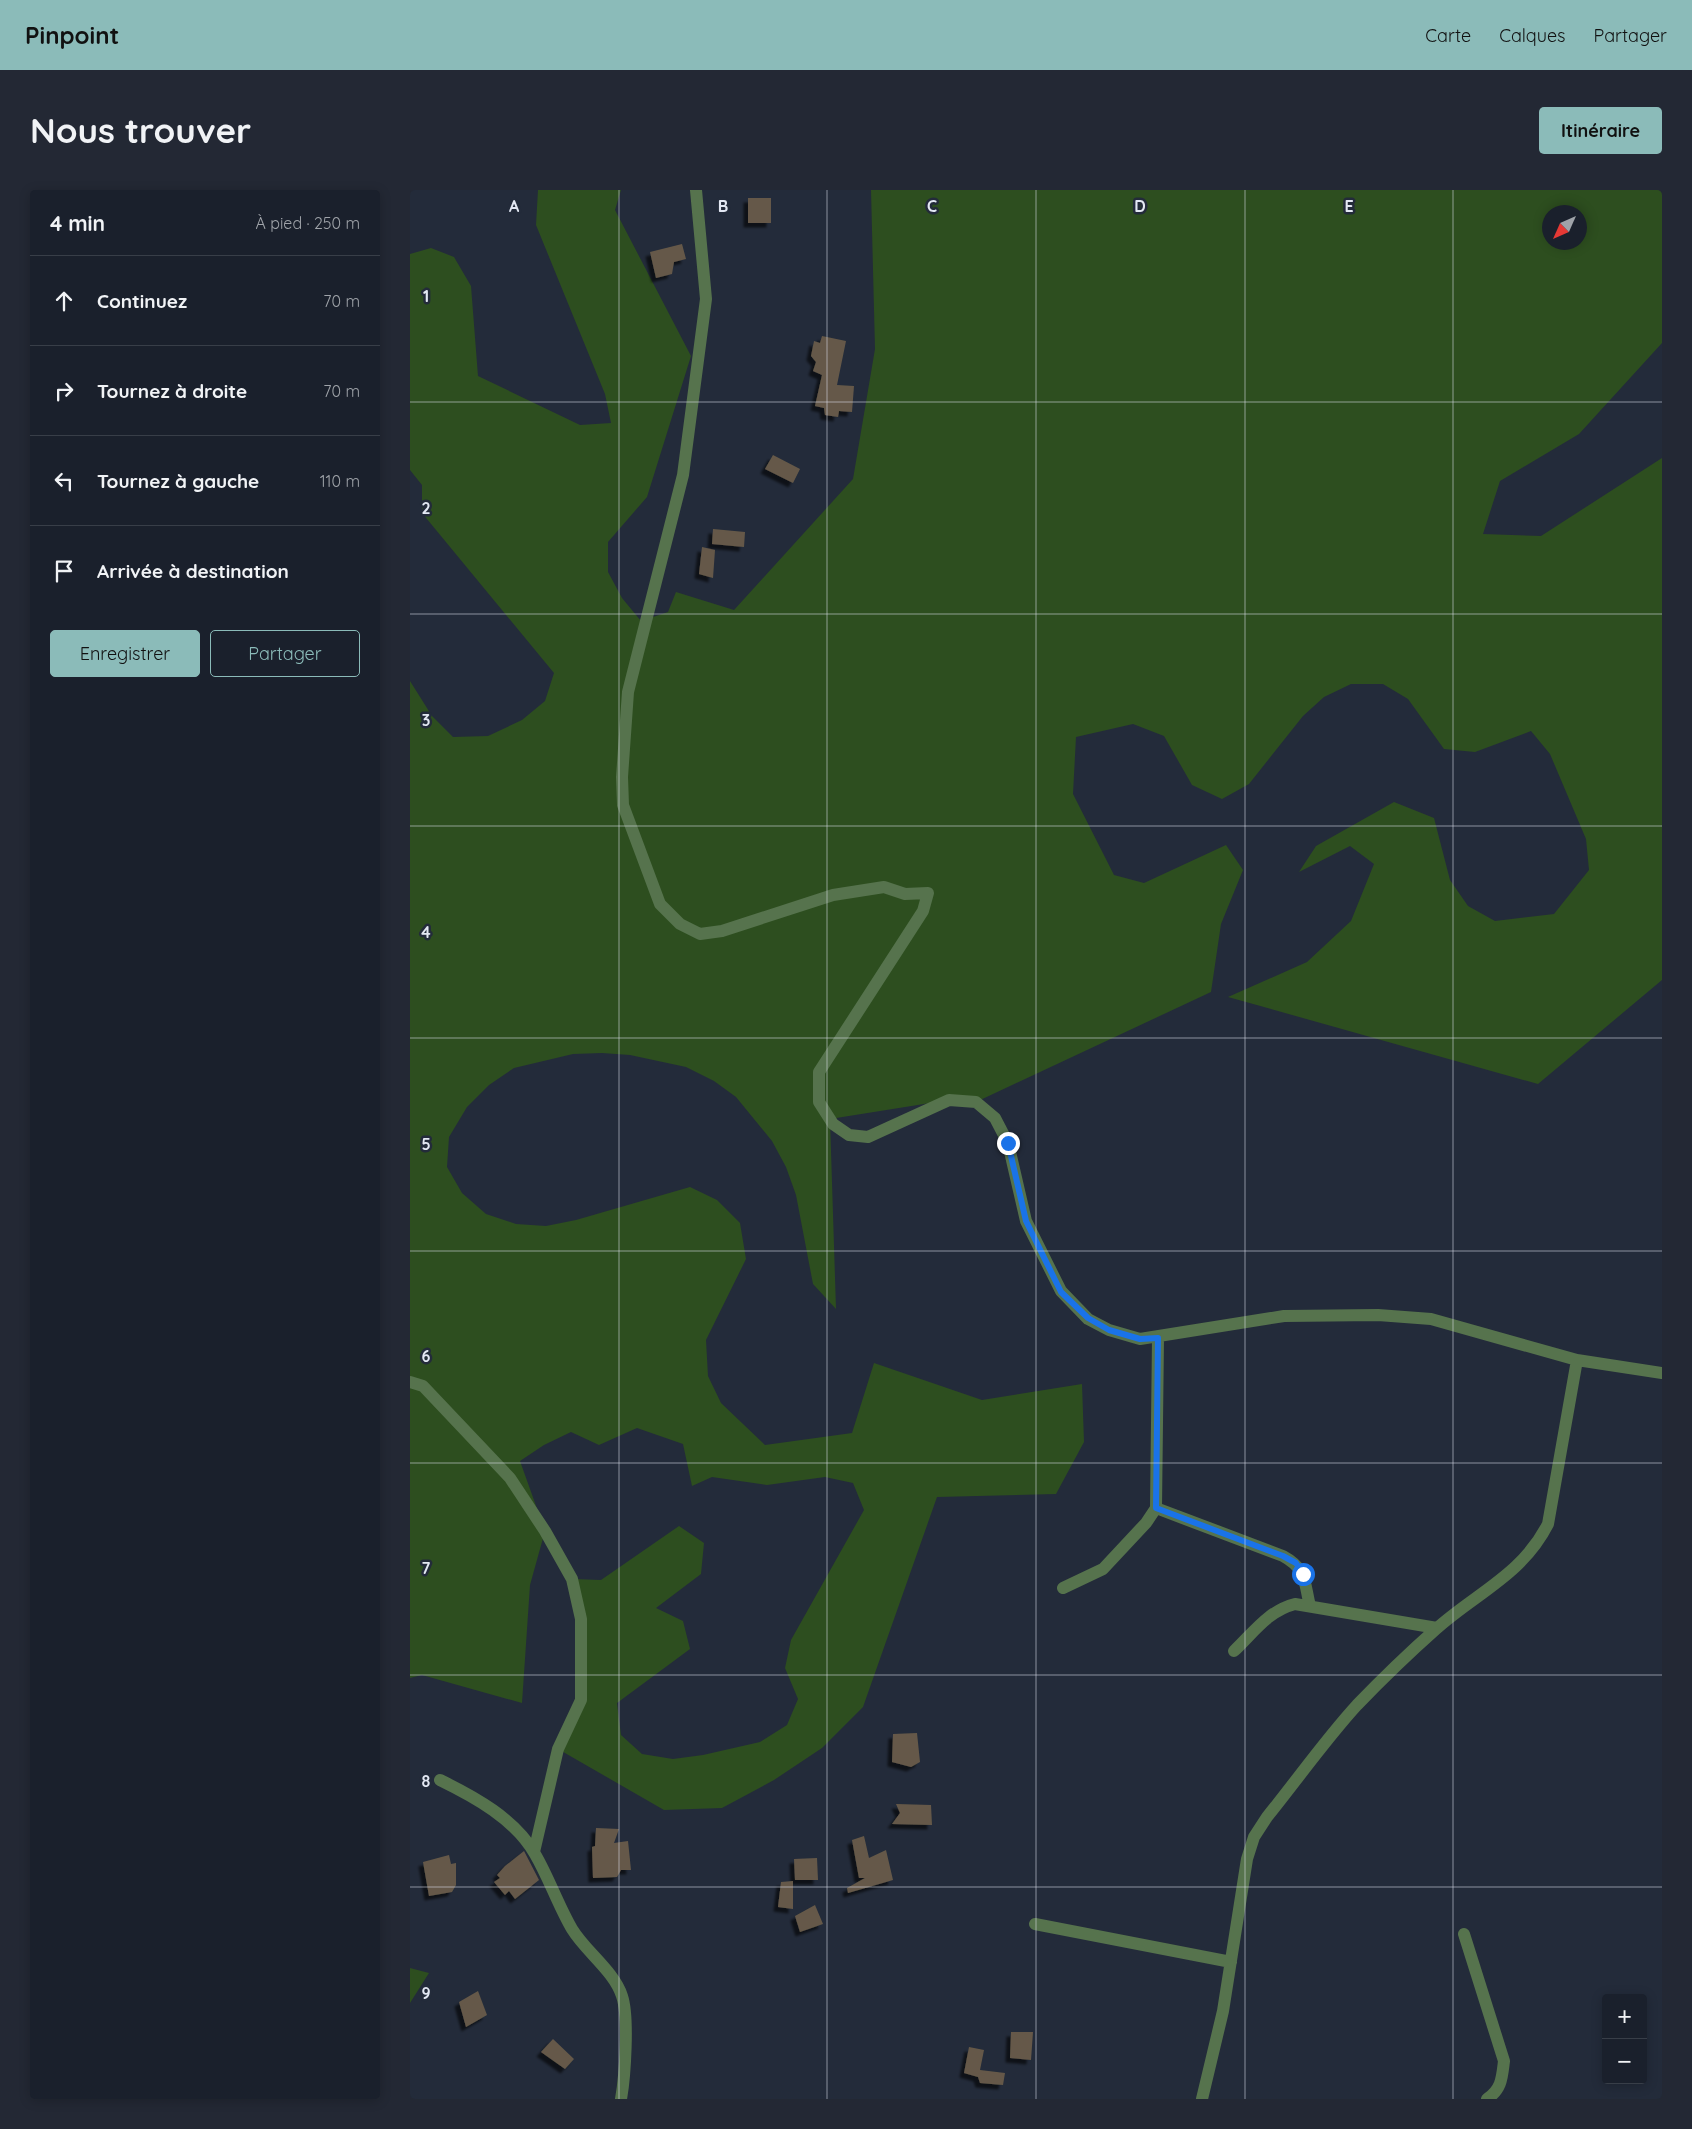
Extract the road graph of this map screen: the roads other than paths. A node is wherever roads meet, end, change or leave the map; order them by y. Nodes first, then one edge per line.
1 (696, 190) edge
2 (1158, 1338) junction
3 (1577, 1360) junction
4 (1662, 1373) edge
5 (410, 1382) edge
6 (1156, 1508) junction
7 (1064, 1588) dead end
8 (1310, 1606) junction
9 (1436, 1628) junction
10 (1234, 1651) dead end
11 (440, 1780) dead end
12 (534, 1852) junction
13 (1035, 1924) dead end
14 (1464, 1934) dead end
15 (1231, 1962) junction
16 (621, 2099) edge
17 (1202, 2099) edge
18 (1487, 2099) edge

1 - 2 street
2 - 3 street
2 - 6 street
3 - 4 street
3 - 9 street
5 - 12 street
6 - 7 street
6 - 8 street
8 - 9 street
8 - 10 street
9 - 15 street
11 - 12 street
12 - 16 street
13 - 15 street
14 - 18 street
15 - 17 street

